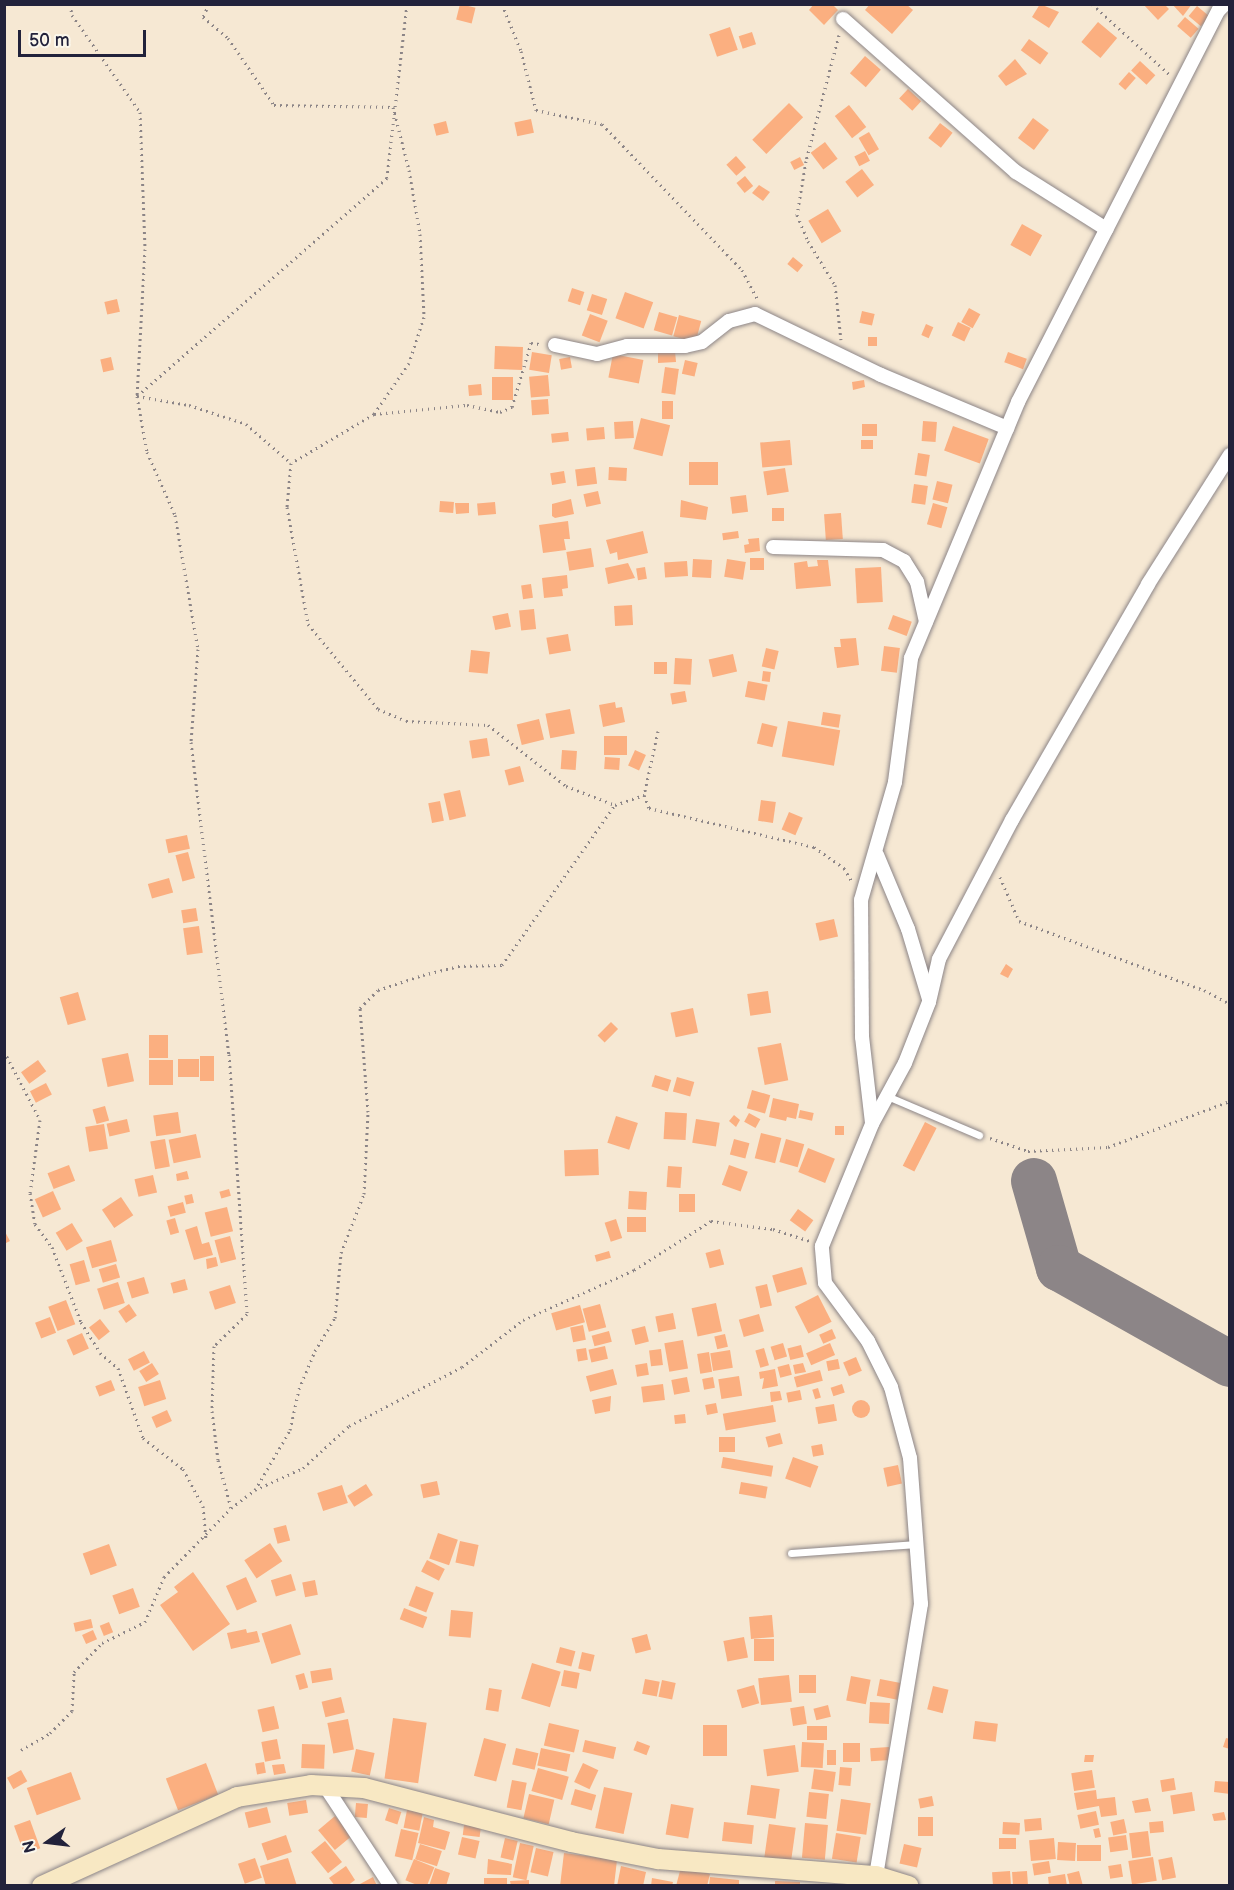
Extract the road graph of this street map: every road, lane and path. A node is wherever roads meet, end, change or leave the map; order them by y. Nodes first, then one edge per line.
1 (70, 4) edge
2 (209, 4) edge
3 (407, 4) edge
4 (502, 4) edge
5 (1092, 4) edge
6 (1225, 4) edge
7 (843, 19) joint
8 (1180, 85) junction
9 (393, 107) junction
10 (1106, 229) junction
11 (767, 317) junction
12 (555, 345) joint
13 (841, 356) junction
14 (137, 396) junction
15 (374, 414) junction
16 (1007, 428) junction
17 (1230, 455) edge
18 (291, 463) junction
19 (773, 547) dead end
20 (926, 622) junction
21 (658, 731) dead end
22 (644, 795) junction
23 (615, 806) junction
24 (877, 855) junction
25 (993, 862) junction
26 (861, 900) junction
27 (929, 1002) junction
28 (1230, 1004) edge
29 (4, 1051) edge
30 (887, 1096) junction
31 (1230, 1101) edge
32 (872, 1124) junction
33 (979, 1135) joint
34 (822, 1246) junction
35 (255, 1490) junction
36 (231, 1509) junction
37 (206, 1538) junction
38 (917, 1544) junction
39 (791, 1553) dead end
40 (21, 1750) dead end
41 (325, 1786) junction
42 (876, 1876) junction
43 (42, 1886) edge
44 (391, 1886) edge
45 (908, 1886) edge

1 - 14 path
2 - 9 path
3 - 9 path
4 - 11 path
5 - 8 path
6 - 8 street
7 - 10 street
7 - 13 path
8 - 10 street
9 - 14 path
9 - 15 path
10 - 16 street
11 - 12 street
11 - 13 street
12 - 15 path
13 - 16 street
14 - 18 path
14 - 36 path
15 - 18 path
16 - 20 street
17 - 25 street
18 - 23 path
19 - 20 street
20 - 24 street
21 - 22 path
22 - 23 path
22 - 26 path
23 - 35 path
24 - 26 street
24 - 27 street
25 - 27 street
25 - 28 path
26 - 32 street
27 - 30 street
29 - 37 path
30 - 32 street
30 - 33 lane
31 - 33 path
32 - 34 street
34 - 35 path
34 - 38 street
35 - 36 path
36 - 37 path
37 - 40 path
38 - 39 lane
38 - 42 street
41 - 42 street
41 - 43 street
41 - 44 street
42 - 45 street

